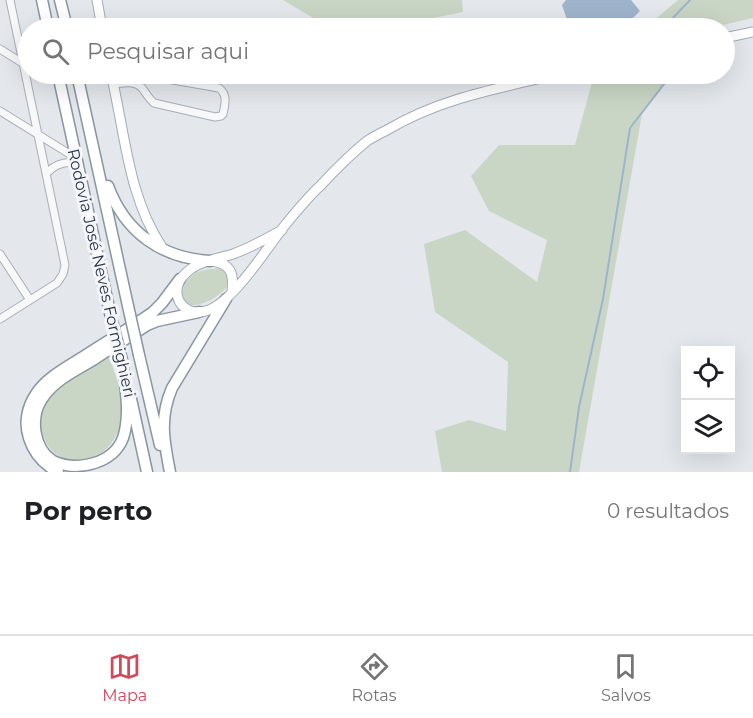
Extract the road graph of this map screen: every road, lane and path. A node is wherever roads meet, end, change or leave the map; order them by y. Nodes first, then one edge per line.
1 (10, 0) edge
2 (42, 0) edge
3 (60, 0) edge
4 (97, 0) edge
5 (46, 18) edge
6 (64, 18) edge
7 (100, 18) edge
8 (753, 32) edge
9 (735, 36) edge
10 (18, 37) edge
11 (0, 49) edge
12 (18, 60) edge
13 (28, 84) edge
14 (60, 84) edge
15 (79, 84) edge
16 (114, 84) edge
17 (137, 84) edge
18 (196, 84) edge
19 (518, 84) edge
20 (0, 111) edge
21 (39, 135) junction
22 (93, 142) junction
23 (77, 160) junction
24 (47, 172) junction
25 (282, 230) junction
26 (163, 249) junction
27 (0, 254) edge
28 (210, 261) junction
29 (180, 279) junction
30 (229, 296) junction
31 (30, 300) junction
32 (199, 312) junction
33 (0, 319) edge
34 (122, 360) junction
35 (58, 472) edge
36 (147, 472) edge
37 (168, 472) edge

1 - 10 street
2 - 5 highway
3 - 6 highway
4 - 7 main road
8 - 9 main road
11 - 12 street
13 - 21 street
14 - 23 highway, Rodovia José Neves Formighieri
15 - 22 highway, Rodovia José Neves Formighieri
16 - 26 main road
17 - 18 street
19 - 25 main road
20 - 21 street
21 - 23 street
21 - 24 street
22 - 26 highway
22 - 37 highway, Rodovia José Neves Formighieri, bridge
23 - 24 street
23 - 34 highway, Rodovia José Neves Formighieri, bridge
24 - 31 street
25 - 28 main road
25 - 30 main road
26 - 28 highway
27 - 31 street
28 - 29 main road
28 - 30 main road
29 - 32 main road
29 - 35 highway
30 - 32 main road
30 - 37 highway
31 - 33 street
32 - 34 highway
34 - 36 highway, Rodovia José Neves Formighieri

